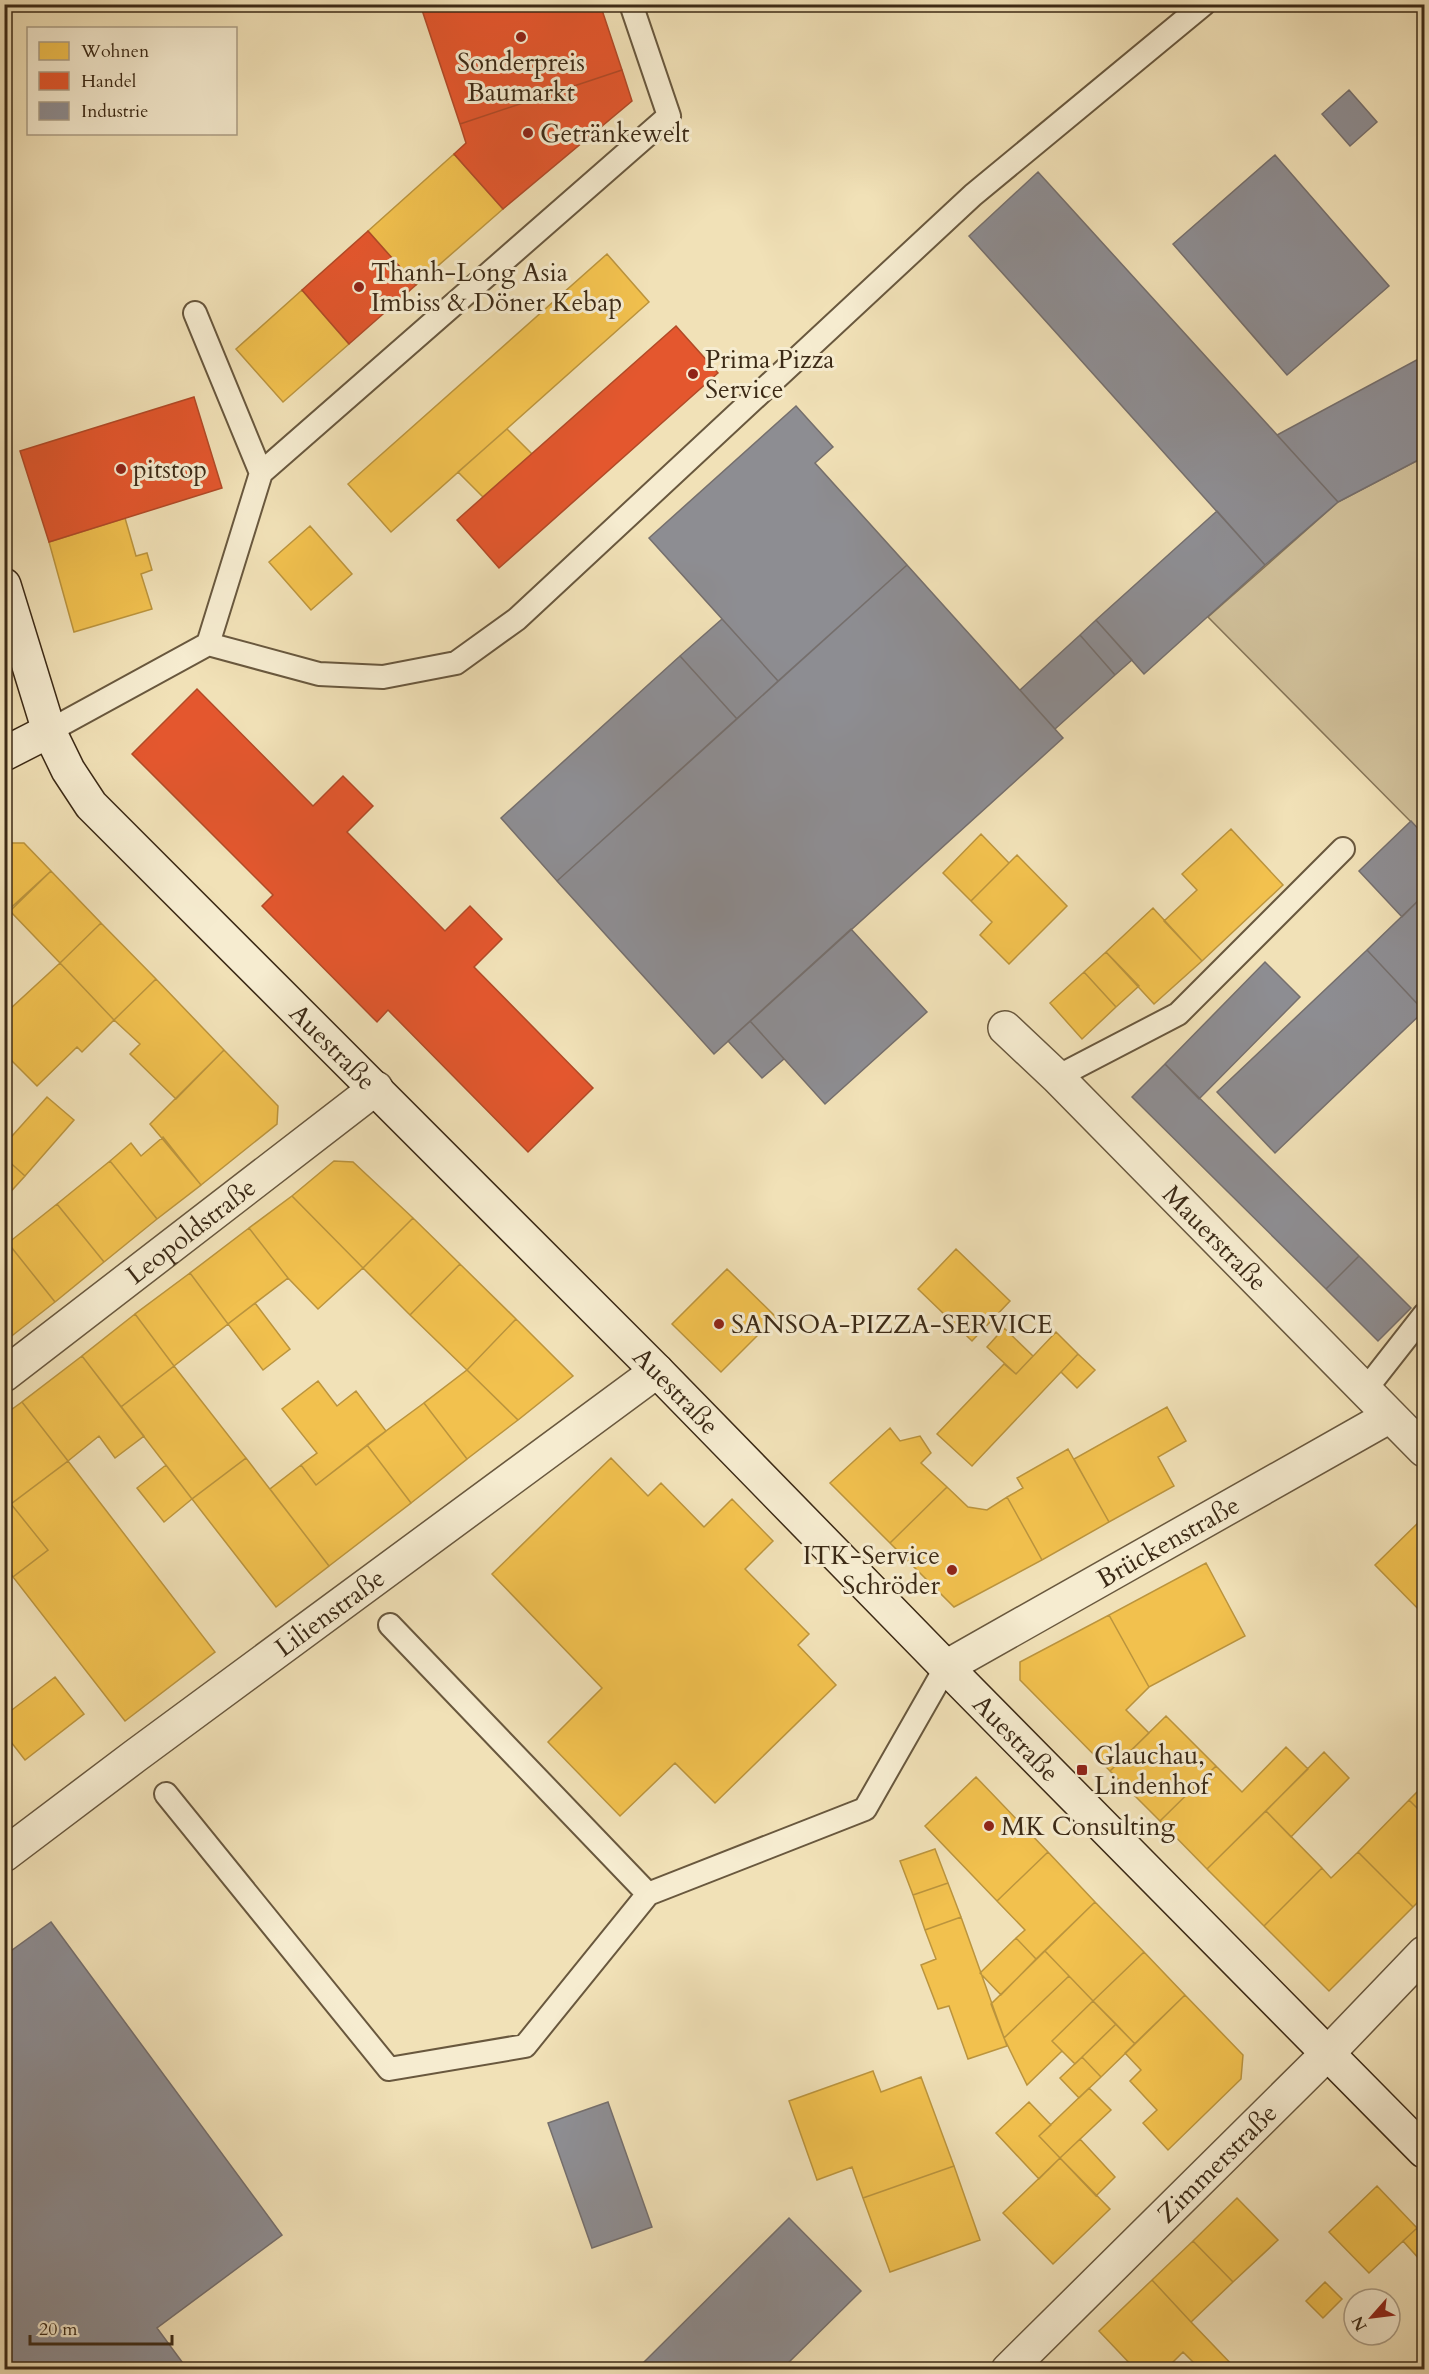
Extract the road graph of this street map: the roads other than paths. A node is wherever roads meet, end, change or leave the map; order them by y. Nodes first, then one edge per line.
1 (630, 4) edge
2 (1204, 4) edge
3 (195, 314) dead end
4 (261, 474) junction
5 (4, 585) edge
6 (208, 644) junction
7 (49, 731) junction
8 (4, 754) edge
9 (1343, 849) dead end
10 (1005, 1028) dead end
11 (1056, 1077) junction
12 (376, 1088) junction
13 (1425, 1315) edge
14 (657, 1371) junction
15 (4, 1375) edge
16 (1366, 1389) junction
17 (1390, 1416) junction
18 (1425, 1450) edge
19 (390, 1625) dead end
20 (946, 1667) junction
21 (166, 1794) dead end
22 (4, 1855) edge
23 (648, 1894) junction
24 (1425, 1953) edge
25 (1328, 2053) junction
26 (1425, 2151) edge
27 (1008, 2370) edge

1 - 4 lane
2 - 6 lane
3 - 4 lane
4 - 6 lane
5 - 7 street, Auestraße
6 - 7 lane
7 - 8 street
7 - 12 street, Auestraße
9 - 11 lane
10 - 11 street, Mauerstraße
11 - 16 street, Mauerstraße
12 - 14 street, Auestraße
12 - 15 street, Leopoldstraße
13 - 16 lane
14 - 20 street, Auestraße
14 - 22 street, Lilienstraße
16 - 17 street, Mauerstraße
17 - 18 street, Mauerstraße
17 - 20 street, Brückenstraße
19 - 23 lane
20 - 23 lane
20 - 25 street, Auestraße
21 - 23 lane
24 - 25 street, Zimmerstraße
25 - 26 street, Auestraße
25 - 27 street, Zimmerstraße

